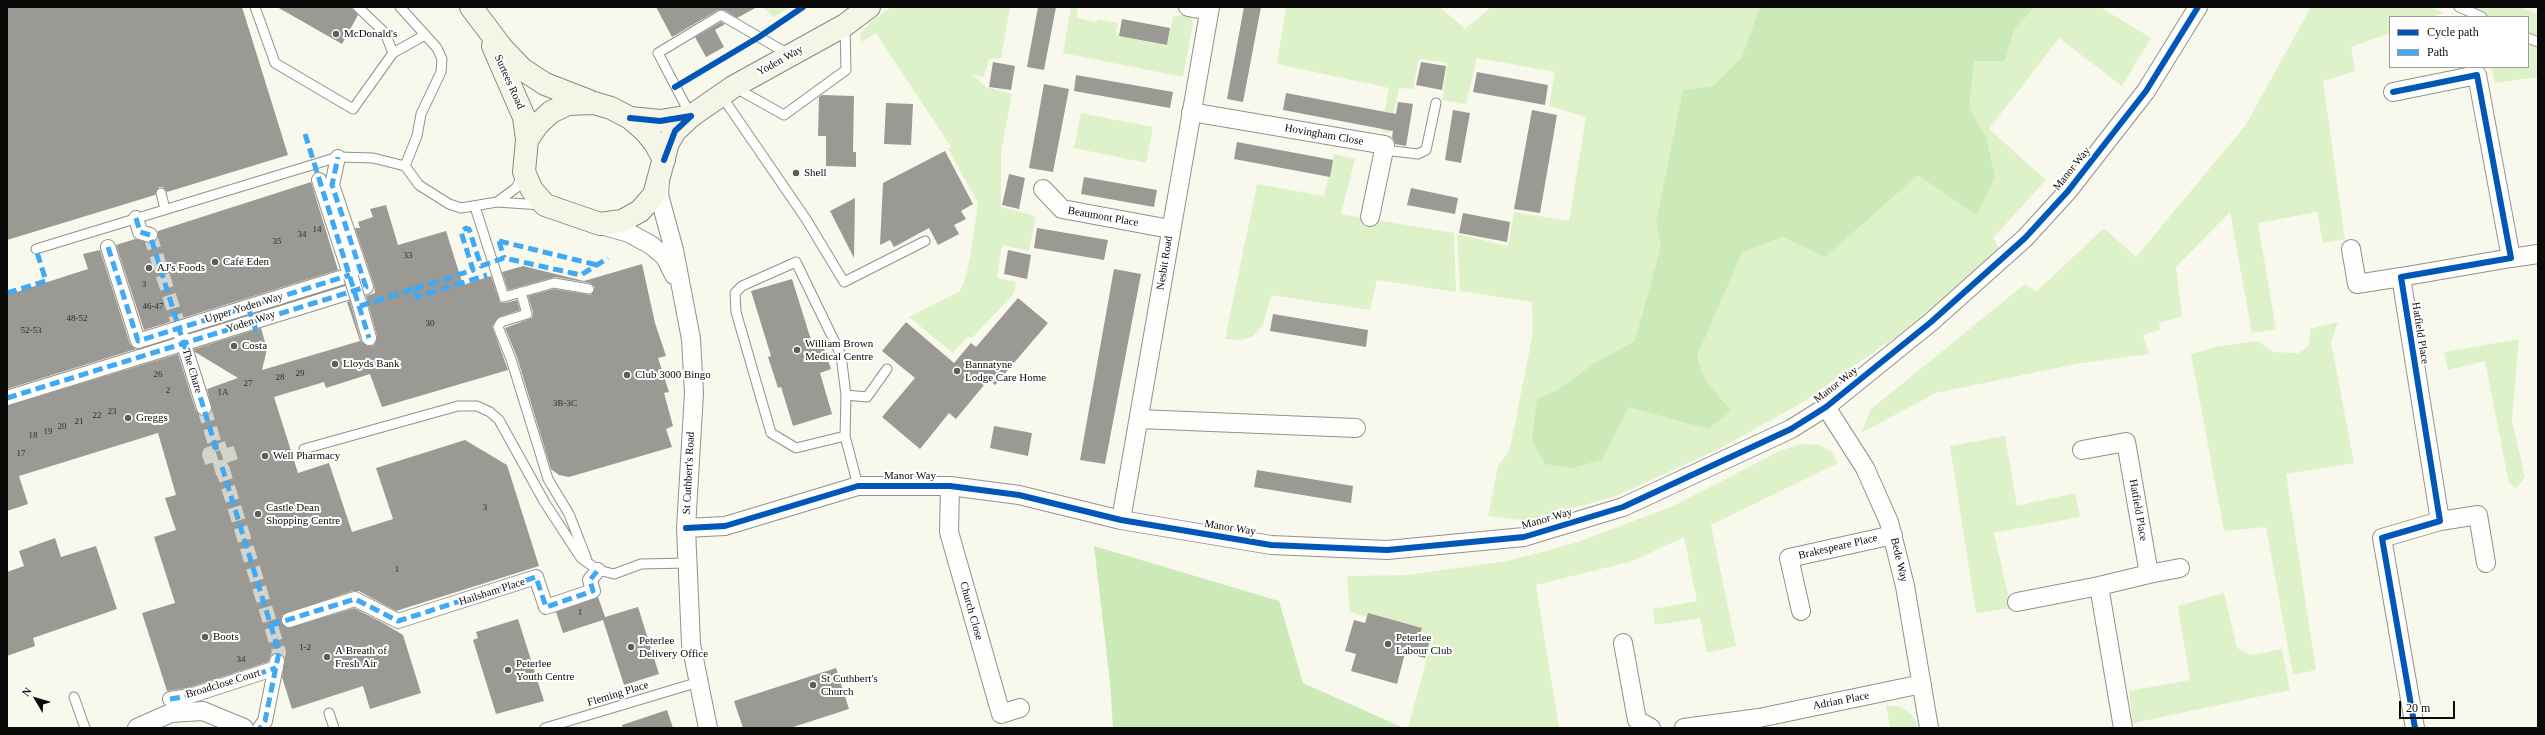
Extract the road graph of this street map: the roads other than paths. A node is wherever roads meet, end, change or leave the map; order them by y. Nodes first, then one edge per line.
1 (255, 7) edge
2 (358, 7) edge
3 (400, 7) edge
4 (472, 7) edge
5 (869, 7) edge
6 (1188, 7) edge
7 (2198, 7) edge
8 (2460, 7) edge
9 (1210, 9) edge
10 (2480, 16) edge
11 (484, 25) junction
12 (845, 25) junction
13 (425, 35) junction
14 (393, 53) junction
15 (790, 55) junction
16 (727, 91) junction
17 (2393, 92) dead end
18 (1436, 102) dead end
19 (594, 103) junction
20 (1191, 112) junction
21 (691, 116) junction
22 (630, 118) junction
23 (527, 140) junction
24 (1384, 150) junction
25 (338, 157) junction
26 (405, 166) junction
27 (662, 168) junction
28 (524, 172) junction
29 (319, 180) dead end
30 (1043, 190) dead end
31 (161, 193) dead end
32 (497, 202) junction
33 (544, 205) junction
34 (475, 207) junction
35 (165, 209) junction
36 (1370, 217) dead end
37 (136, 218) junction
38 (600, 224) junction
39 (1170, 229) junction
40 (150, 235) tunnel mouth
41 (925, 241) dead end
42 (108, 247) dead end
43 (36, 249) dead end
44 (2351, 249) dead end
45 (2538, 254) edge
46 (2511, 258) junction
47 (350, 276) junction
48 (2401, 277) junction
49 (589, 289) dead end
50 (682, 290) junction
51 (521, 292) junction
52 (182, 338) junction
53 (369, 338) dead end
54 (887, 368) dead end
55 (846, 394) junction
56 (7, 398) edge
57 (1826, 407) junction
58 (204, 408) tunnel mouth
59 (1139, 419) junction
60 (1356, 428) dead end
61 (845, 436) junction
62 (304, 449) dead end
63 (2082, 450) dead end
64 (858, 486) junction
65 (950, 486) junction
66 (1121, 520) junction
67 (2440, 521) junction
68 (686, 528) junction
69 (1893, 534) junction
70 (688, 563) junction
71 (2486, 563) dead end
72 (593, 566) junction
73 (2180, 568) dead end
74 (2149, 574) junction
75 (2099, 586) junction
76 (2017, 602) dead end
77 (1801, 611) dead end
78 (289, 620) dead end
79 (1624, 643) dead end
80 (699, 682) junction
81 (1922, 684) junction
82 (74, 697) dead end
83 (170, 698) dead end
84 (1020, 708) dead end
85 (329, 713) dead end
86 (1760, 723) edge
87 (85, 728) edge
88 (138, 728) edge
89 (244, 728) edge
90 (260, 728) edge
91 (334, 728) edge
92 (545, 728) edge
93 (708, 728) edge
94 (1651, 728) edge
95 (1684, 728) edge
96 (1929, 728) edge
97 (2123, 728) edge
98 (2415, 728) edge

1 - 14 lane
2 - 14 lane
3 - 13 lane
4 - 11 main road, Surtees Road
5 - 12 main road, Yoden Way
6 - 9 street
7 - 57 street, Manor Way
8 - 10 lane
9 - 20 street, Nesbit Road
11 - 19 main road, Surtees Road
11 - 23 main road, Surtees Road
12 - 15 main road, Yoden Way
12 - 16 lane
13 - 14 lane
13 - 26 lane
15 - 16 main road, Yoden Way
15 - 21 lane
16 - 21 main road, Yoden Way
16 - 41 lane
17 - 46 street
18 - 24 lane
19 - 22 main road
19 - 23 main road
20 - 24 street, Hovingham Close
20 - 39 street, Nesbit Road
21 - 22 main road, Yoden Way
21 - 27 main road, Yoden Way
22 - 27 main road
23 - 28 main road
24 - 36 street
25 - 26 lane
25 - 35 lane
25 - 52 street, Yoden Way
26 - 34 lane
27 - 38 main road
27 - 50 street, St Cuthbert's Road
28 - 32 lane
28 - 33 main road
29 - 47 street
30 - 39 street, Beaumont Place
31 - 35 lane
32 - 33 lane
32 - 34 lane
33 - 38 main road
34 - 51 lane
35 - 37 lane
37 - 40 street
37 - 43 lane
38 - 50 street, St Cuthbert's Road
39 - 59 street, Nesbit Road
42 - 47 street, Upper Yoden Way
44 - 48 street
45 - 46 street
46 - 48 street
47 - 53 street, bridge
48 - 67 street, Hatfield Place
49 - 51 lane
50 - 68 street, St Cuthbert's Road
51 - 72 lane
52 - 56 street, Yoden Way
52 - 58 street, The Chare
54 - 55 lane
55 - 61 lane
55 - 61 lane
57 - 66 street, Manor Way
57 - 69 street, Bede Way
59 - 60 street
59 - 66 street, Nesbit Road
61 - 64 lane
62 - 72 lane
63 - 74 street, Hatfield Place
64 - 65 street, Manor Way
64 - 68 street, Manor Way
65 - 66 street, Manor Way
65 - 84 street, Church Close
67 - 71 street
67 - 98 street
68 - 70 street, St Cuthbert's Road
69 - 77 street, Brakespeare Place
69 - 81 street, Bede Way
70 - 72 lane
70 - 80 street, St Cuthbert's Road
72 - 78 street, Hailsham Place
73 - 74 street
74 - 75 street
75 - 76 street
75 - 97 street
79 - 94 street
80 - 92 lane, Fleming Place
80 - 93 street, St Cuthbert's Road
81 - 86 street, Adrian Place
81 - 96 street, Bede Way
82 - 87 lane
83 - 90 street, Broadclose Court
85 - 91 lane
86 - 95 street, Adrian Place
88 - 89 street

